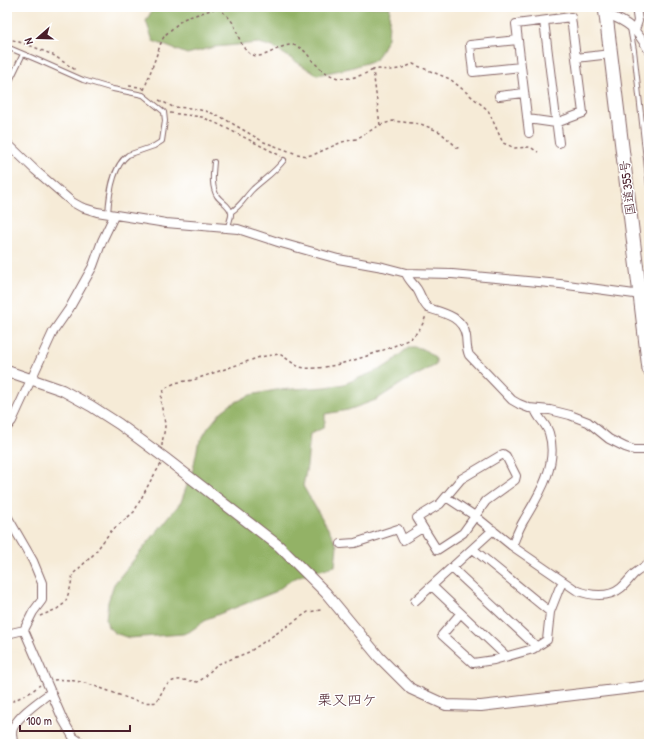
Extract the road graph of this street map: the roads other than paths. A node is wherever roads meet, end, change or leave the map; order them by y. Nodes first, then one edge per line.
1 (636, 7) edge
2 (605, 10) edge
3 (544, 21) junction
4 (632, 28) junction
5 (518, 40) junction
6 (7, 47) edge
7 (649, 51) edge
8 (23, 54) junction
9 (611, 54) junction
10 (576, 58) junction
11 (521, 67) junction
12 (7, 87) edge
13 (524, 93) junction
14 (499, 96) dead end
15 (528, 119) junction
16 (556, 123) junction
17 (529, 133) dead end
18 (7, 143) edge
19 (559, 143) dead end
20 (284, 160) road end
21 (214, 162) dead end
22 (649, 187) edge
23 (231, 212) junction
24 (111, 215) junction
25 (228, 228) junction
26 (406, 273) junction
27 (644, 296) edge
28 (649, 369) edge
29 (7, 371) edge
30 (32, 379) junction
31 (535, 409) junction
32 (7, 427) edge
33 (649, 450) edge
34 (446, 497) junction
35 (7, 516) edge
36 (474, 516) junction
37 (422, 528) junction
38 (493, 530) junction
39 (341, 544) dead end
40 (512, 546) junction
41 (473, 549) junction
42 (649, 563) edge
43 (452, 568) junction
44 (563, 581) junction
45 (432, 586) junction
46 (415, 601) dead end
47 (550, 612) junction
48 (460, 614) junction
49 (24, 630) junction
50 (7, 634) edge
51 (537, 647) junction
52 (506, 656) junction
53 (649, 686) edge
54 (51, 692) junction
55 (14, 744) edge
56 (83, 744) edge

1 - 4 street
2 - 4 street
2 - 9 highway, 国道355号
3 - 5 street
3 - 10 street
3 - 16 street
4 - 7 street
4 - 22 lane
5 - 11 street
5 - 11 street
6 - 8 lane
8 - 12 lane
8 - 24 lane
9 - 10 street
9 - 27 highway, 国道355号
10 - 16 street
11 - 13 street
13 - 14 street
13 - 15 street
15 - 16 street
15 - 17 street
16 - 19 street
18 - 24 street
20 - 23 lane
21 - 23 lane
23 - 25 lane
24 - 25 street
24 - 30 street
25 - 26 street
26 - 27 street
26 - 31 street
27 - 28 highway, 国道355号
29 - 30 street
30 - 32 street
30 - 53 street
31 - 33 street
31 - 40 street
34 - 36 street
34 - 36 street
34 - 37 street
35 - 49 street
36 - 37 street
36 - 38 street
37 - 39 street
38 - 40 street
38 - 41 street
40 - 44 street
41 - 43 street
41 - 47 street
42 - 44 street
43 - 45 street
43 - 51 street
44 - 47 street
45 - 46 street
45 - 48 street
47 - 51 street
48 - 52 street
48 - 52 street
49 - 50 street
49 - 54 street
51 - 52 street
54 - 55 street
54 - 56 street

